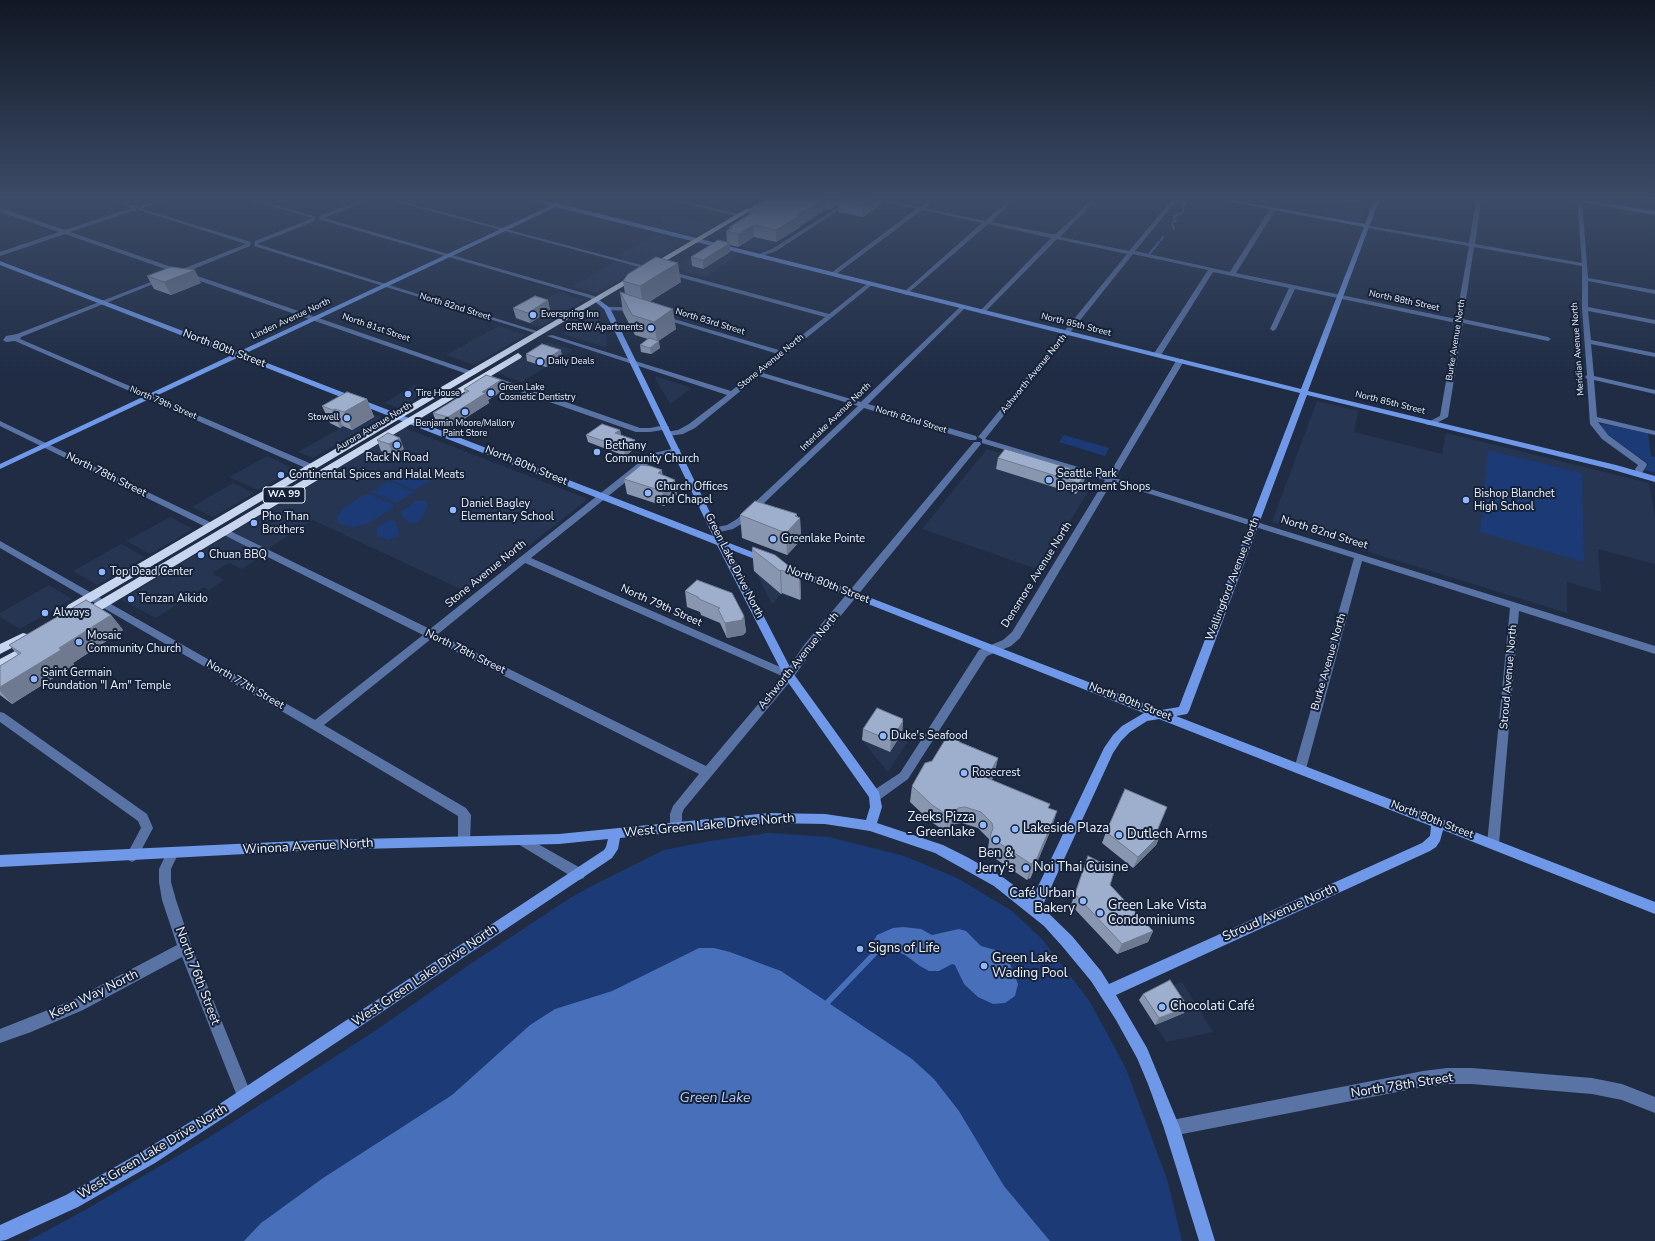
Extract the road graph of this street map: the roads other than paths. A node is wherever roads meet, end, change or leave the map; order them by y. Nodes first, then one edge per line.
1 (141, 258) edge
2 (217, 258) edge
3 (298, 258) edge
4 (446, 258) edge
5 (457, 258) edge
6 (611, 258) edge
7 (663, 258) edge
8 (681, 258) edge
9 (765, 258) edge
10 (854, 258) edge
11 (946, 258) edge
12 (1035, 258) edge
13 (1127, 258) edge
14 (1154, 258) edge
15 (1242, 258) edge
16 (1355, 258) edge
17 (1469, 258) edge
18 (1541, 258) edge
19 (1584, 258) edge
20 (0, 263) edge
21 (1585, 266) junction
22 (646, 267) junction
23 (661, 270) junction
24 (1211, 270) junction
25 (181, 272) junction
26 (833, 274) junction
27 (1232, 274) junction
28 (1585, 279) junction
29 (870, 284) junction
30 (386, 285) junction
31 (1293, 287) junction
32 (1655, 292) edge
33 (906, 293) junction
34 (1340, 297) junction
35 (103, 302) junction
36 (602, 305) junction
37 (963, 307) junction
38 (1585, 308) junction
39 (637, 309) edge
40 (982, 312) junction
41 (655, 315) edge
42 (829, 316) junction
43 (316, 318) junction
44 (1459, 321) junction
45 (1655, 322) edge
46 (1273, 329) dead end
47 (0, 332) edge
48 (540, 333) junction
49 (1067, 333) junction
50 (550, 336) junction
51 (9, 339) edge
52 (1548, 339) dead end
53 (1587, 341) junction
54 (783, 353) junction
55 (238, 355) junction
56 (1157, 355) junction
57 (1655, 355) edge
58 (1180, 361) junction
59 (634, 363) junction
60 (473, 372) junction
61 (757, 373) junction
62 (484, 376) junction
63 (1589, 377) junction
64 (1304, 392) junction
65 (1655, 392) edge
66 (732, 394) junction
67 (148, 397) junction
68 (863, 405) junction
69 (398, 416) junction
70 (1594, 419) junction
71 (409, 420) junction
72 (0, 423) edge
73 (1430, 423) junction
74 (667, 431) junction
75 (1655, 433) edge
76 (979, 440) junction
77 (44, 446) junction
78 (676, 450) junction
79 (0, 466) edge
80 (311, 467) junction
81 (1613, 467) junction
82 (1639, 471) junction
83 (1655, 475) edge
84 (1655, 479) edge
85 (1110, 480) junction
86 (603, 496) junction
87 (1254, 523) junction
88 (211, 526) junction
89 (714, 530) junction
90 (223, 531) junction
91 (721, 543) junction
92 (0, 544) edge
93 (1359, 556) junction
94 (524, 559) junction
95 (854, 595) junction
96 (92, 597) junction
97 (103, 603) junction
98 (1515, 605) junction
99 (62, 614) edge
100 (71, 623) edge
101 (30, 633) edge
102 (430, 634) junction
103 (44, 639) edge
104 (993, 649) junction
105 (0, 650) edge
106 (1655, 650) edge
107 (0, 665) edge
108 (789, 675) junction
109 (1162, 714) junction
110 (0, 716) edge
111 (316, 726) junction
112 (1300, 769) junction
113 (707, 772) junction
114 (875, 796) junction
115 (1437, 822) junction
116 (870, 826) junction
117 (676, 827) junction
118 (615, 834) junction
119 (522, 840) junction
120 (464, 841) junction
121 (1494, 844) junction
122 (172, 854) junction
123 (132, 856) junction
124 (0, 861) edge
125 (579, 874) junction
126 (1655, 908) edge
127 (1034, 909) junction
128 (185, 948) junction
129 (1107, 992) junction
130 (0, 1036) edge
131 (244, 1096) junction
132 (1655, 1105) edge
133 (1172, 1128) junction
134 (0, 1234) edge
135 (1207, 1241) edge

1 - 25 street, North 81st Street
2 - 25 street
3 - 30 street, North 82nd Street
4 - 30 street, Linden Avenue North
5 - 36 street
6 - 22 street
7 - 22 highway, Aurora Avenue North / WA 99
8 - 23 highway, Aurora Avenue North / WA 99
9 - 26 street, North 85th Street
10 - 26 street
11 - 33 street
12 - 40 street
13 - 49 street, Ashworth Avenue North
14 - 24 street, North 88th Street
15 - 27 street
16 - 34 street, Wallingford Avenue North
17 - 44 street, Burke Avenue North
18 - 21 street
19 - 21 street, Meridian Avenue North
20 - 35 street, North 80th Street
21 - 28 street, Meridian Avenue North
22 - 36 highway, Aurora Avenue North / WA 99
23 - 36 highway, Aurora Avenue North / WA 99
23 - 42 street
24 - 27 street, North 88th Street
24 - 56 street
25 - 35 street
25 - 43 street, North 81st Street
26 - 29 street, North 85th Street
27 - 31 street, North 88th Street
28 - 32 street
28 - 38 street, Meridian Avenue North
29 - 33 street, North 85th Street
29 - 42 street, Stone Avenue North
30 - 43 street, Linden Avenue North
30 - 48 street, North 82nd Street
31 - 34 street, North 88th Street
31 - 46 street
33 - 37 street, North 85th Street
34 - 44 street, North 88th Street
34 - 64 street, Wallingford Avenue North
35 - 51 street
35 - 55 street, North 80th Street
36 - 39 street
36 - 48 highway, Aurora Avenue North / WA 99
36 - 50 highway, Aurora Avenue North / WA 99
36 - 59 street, Green Lake Drive North
37 - 40 street, North 85th Street
37 - 68 street, Interlake Avenue North
38 - 45 street
38 - 53 street, Meridian Avenue North
40 - 49 street, North 85th Street
41 - 54 street, North 83rd Street
42 - 54 street, Stone Avenue North
43 - 55 street, Linden Avenue North
43 - 60 street, North 81st Street
44 - 52 street, North 88th Street
44 - 73 street, Burke Avenue North
47 - 51 street, North 79th Street
48 - 60 highway, Aurora Avenue North / WA 99
49 - 56 street, North 85th Street
49 - 76 street, Ashworth Avenue North
50 - 59 street
50 - 62 highway, Aurora Avenue North / WA 99
51 - 67 street, North 79th Street
53 - 57 street
53 - 63 street, Meridian Avenue North
54 - 61 street, Stone Avenue North
55 - 67 street, Linden Avenue North
55 - 69 street, North 80th Street
56 - 58 street, North 85th Street
58 - 64 street, North 85th Street
58 - 85 street, Densmore Avenue North
59 - 66 street
59 - 74 street, Green Lake Drive North
60 - 69 highway, Aurora Avenue North / WA 99
61 - 66 street, Stone Avenue North
61 - 68 street, North 82nd Street
62 - 71 highway, Aurora Avenue North / WA 99
62 - 74 street
63 - 65 street
63 - 70 street, Meridian Avenue North
64 - 73 street, North 85th Street
64 - 87 street, Wallingford Avenue North
66 - 74 street, Stone Avenue North
67 - 77 street, Linden Avenue North
67 - 80 street, North 79th Street
68 - 76 street, North 82nd Street
68 - 89 street, Interlake Avenue North
69 - 71 street, North 80th Street
69 - 80 highway, Aurora Avenue North / WA 99
70 - 75 street
70 - 82 street, Meridian Avenue North
71 - 86 street, North 80th Street
71 - 90 highway, Aurora Avenue North / WA 99
72 - 77 street, North 78th Street
73 - 81 street, North 85th Street
74 - 78 street, Green Lake Drive North
76 - 85 street, North 82nd Street
76 - 95 street, Ashworth Avenue North
77 - 79 street, Linden Avenue North
77 - 88 street, North 78th Street
78 - 86 street, Stone Avenue North
78 - 89 street, Green Lake Drive North
80 - 88 highway, Aurora Avenue North / WA 99
81 - 82 street, North 85th Street
81 - 84 street, North 85th Street
82 - 83 street, North 85th Street
85 - 87 street, North 82nd Street
85 - 104 street, Densmore Avenue North
86 - 91 street, North 80th Street
86 - 94 street, Stone Avenue North
87 - 93 street, North 82nd Street
87 - 109 street, Wallingford Avenue North
88 - 96 highway, Aurora Avenue North / WA 99
89 - 91 street, Green Lake Drive North
90 - 97 highway, Aurora Avenue North / WA 99
90 - 102 street, North 78th Street
91 - 95 street, North 80th Street
91 - 108 street, Green Lake Drive North
92 - 96 street, North 77th Street
93 - 98 street, North 82nd Street
93 - 112 street, Burke Avenue North
94 - 102 street, Stone Avenue North
94 - 108 street, North 79th Street
95 - 104 street, North 80th Street
95 - 108 street, Ashworth Avenue North
96 - 97 street, North 77th Street
96 - 99 highway, Aurora Avenue North / WA 99
97 - 100 highway, Aurora Avenue North / WA 99
97 - 111 street, North 77th Street
98 - 106 street, North 82nd Street
98 - 121 street, Stroud Avenue North
101 - 105 highway
102 - 111 street, Stone Avenue North
102 - 113 street, North 78th Street
103 - 107 highway
104 - 109 street, North 80th Street
104 - 114 street, Densmore Avenue North
108 - 113 street, Ashworth Avenue North
108 - 114 street, Green Lake Drive North
109 - 112 street, North 80th Street
109 - 127 street, Wallingford Avenue North
110 - 123 street
111 - 120 street, North 77th Street
112 - 115 street, North 80th Street
113 - 117 street, Ashworth Avenue North
114 - 116 street
115 - 121 street, North 80th Street
115 - 129 street, Stroud Avenue North
116 - 117 street, West Green Lake Drive North
116 - 127 street, West Green Lake Drive North
117 - 118 street, West Green Lake Drive North
118 - 119 street, Winona Avenue North
118 - 125 street, West Green Lake Drive North
119 - 120 street, Winona Avenue North
119 - 125 street
120 - 122 street, Winona Avenue North
121 - 126 street, North 80th Street
122 - 123 street, Winona Avenue North
122 - 128 street, North 76th Street
123 - 124 street, Winona Avenue North
125 - 131 street, West Green Lake Drive North
127 - 129 street, West Green Lake Drive North
128 - 130 street, Keen Way North
128 - 131 street, North 76th Street
129 - 133 street, West Green Lake Drive North
131 - 134 street, West Green Lake Drive North
132 - 133 street, North 78th Street
133 - 135 street, West Green Lake Drive North

